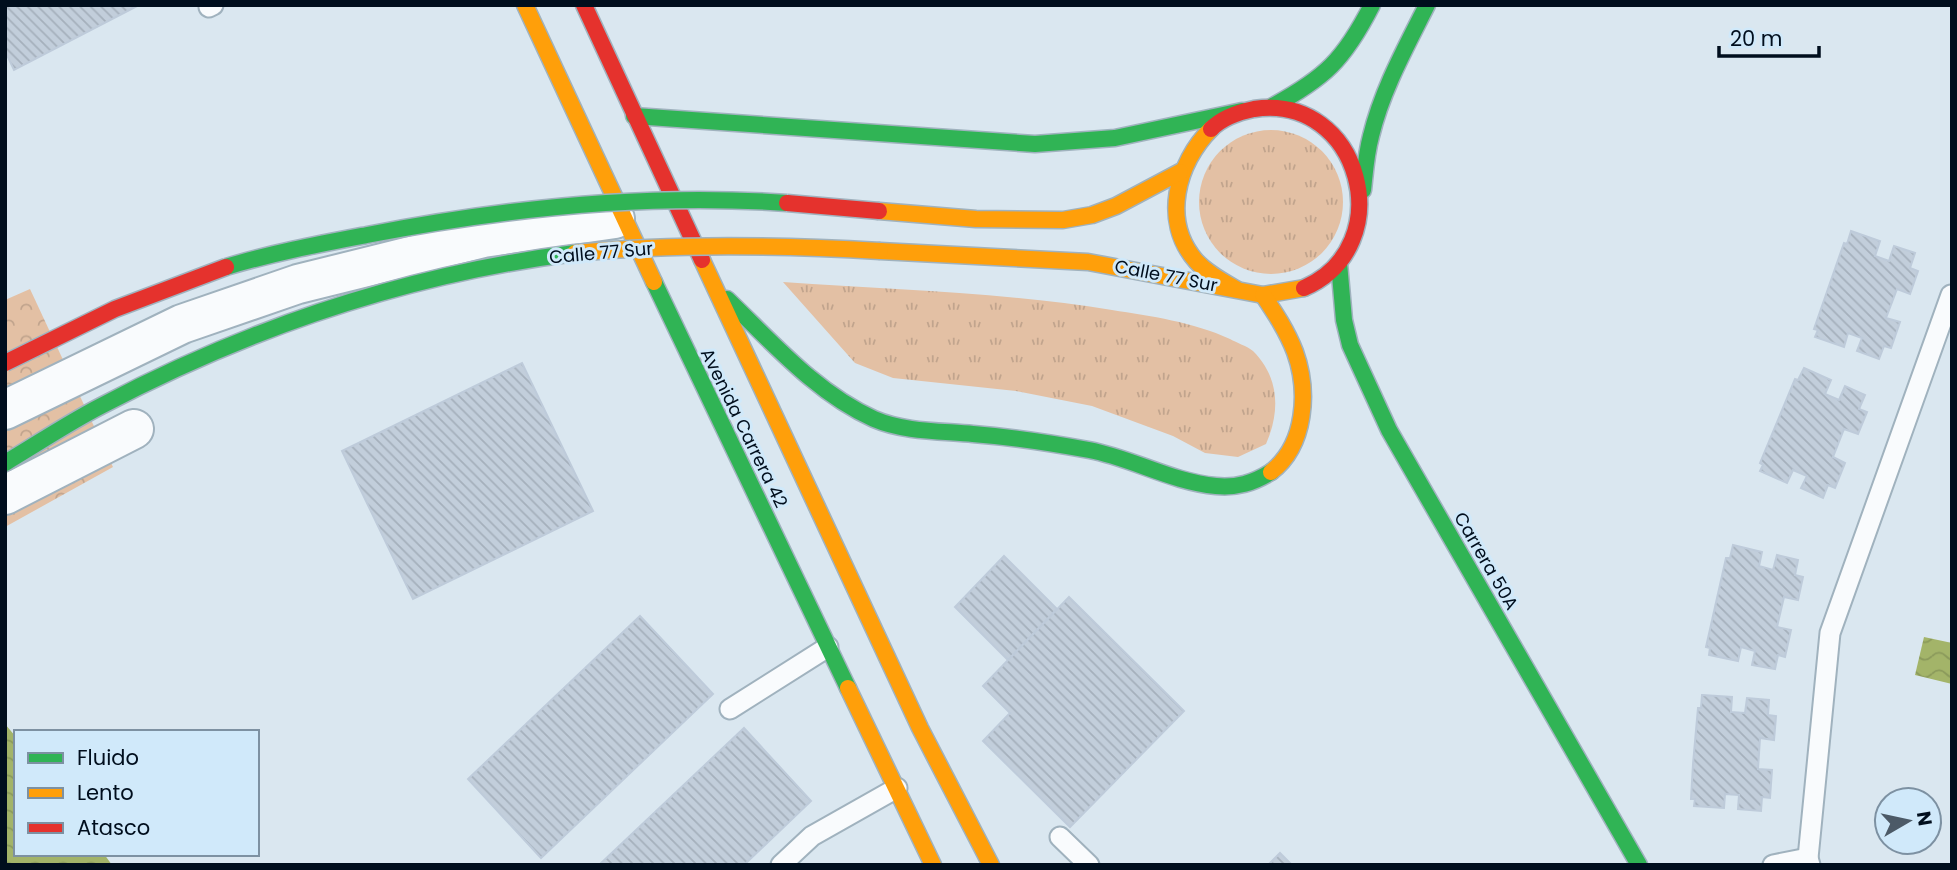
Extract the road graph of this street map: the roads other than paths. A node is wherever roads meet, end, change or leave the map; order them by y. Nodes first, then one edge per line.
1 (526, 5) edge
2 (584, 5) edge
3 (1372, 5) edge
4 (1427, 5) edge
5 (1271, 107) junction
6 (1242, 111) junction
7 (634, 116) junction
8 (1180, 172) junction
9 (1362, 206) junction
10 (624, 219) junction
11 (1339, 263) junction
12 (714, 287) junction
13 (1236, 289) junction
14 (1263, 295) junction
15 (1951, 295) edge
16 (5, 363) edge
17 (5, 410) edge
18 (134, 429) dead end
19 (5, 463) edge
20 (5, 495) edge
21 (828, 647) junction
22 (730, 709) dead end
23 (897, 788) junction
24 (1060, 837) dead end
25 (1809, 862) edge
26 (781, 865) edge
27 (933, 865) edge
28 (991, 865) edge
29 (1089, 865) edge
30 (1639, 865) edge
31 (1773, 865) edge

1 - 10 main road, Avenida Carrera 42
2 - 7 main road, Avenida Carrera 42
3 - 5 main road
4 - 9 main road
5 - 6 main road
5 - 9 main road
6 - 7 main road
6 - 8 main road
7 - 12 main road, Avenida Carrera 42
8 - 13 main road
8 - 16 main road, bridge
9 - 11 main road
10 - 17 street, Calle 77 Sur
10 - 21 main road, Avenida Carrera 42
11 - 14 main road
11 - 30 main road, Carrera 50A
12 - 14 main road
12 - 28 main road, Avenida Carrera 42
13 - 14 main road
13 - 19 main road, Calle 77 Sur, bridge
15 - 25 lane
18 - 20 street
21 - 22 lane
21 - 23 main road, Avenida Carrera 42
23 - 26 lane
23 - 27 main road, Avenida Carrera 42
24 - 29 lane
25 - 31 lane

